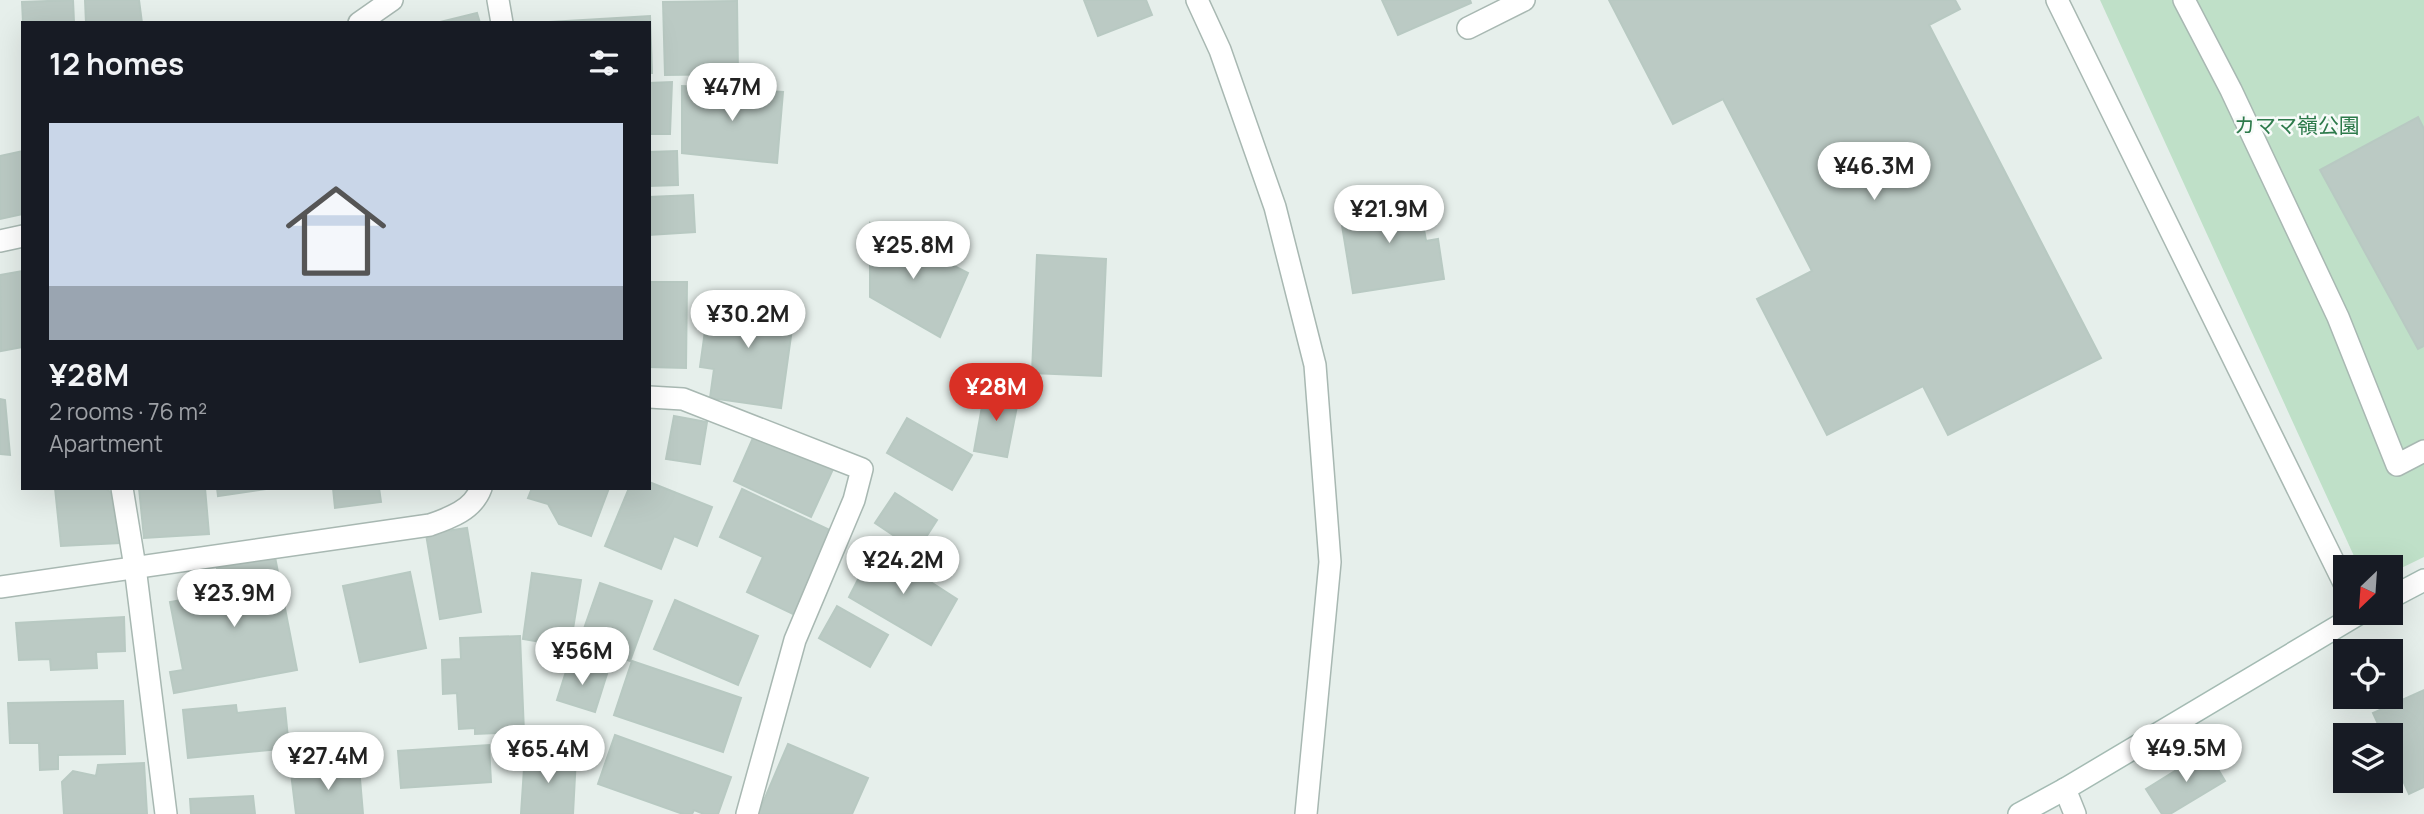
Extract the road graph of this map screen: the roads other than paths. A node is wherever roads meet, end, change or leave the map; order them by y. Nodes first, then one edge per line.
1 (392, 0) edge
2 (498, 0) edge
3 (1197, 0) edge
4 (1524, 0) edge
5 (2057, 0) edge
6 (2184, 0) edge
7 (362, 21) edge
8 (502, 21) edge
9 (1468, 28) dead end
10 (21, 236) edge
11 (0, 241) edge
12 (651, 397) edge
13 (2424, 451) edge
14 (122, 490) edge
15 (480, 490) edge
16 (2333, 561) edge
17 (135, 567) junction
18 (2424, 580) edge
19 (0, 587) edge
20 (2403, 590) edge
21 (2340, 625) edge
22 (2065, 789) junction
23 (166, 814) edge
24 (747, 814) edge
25 (1306, 814) edge
26 (2019, 814) edge
27 (2076, 814) edge

1 - 7 street
2 - 8 street
3 - 25 street
4 - 9 street
5 - 16 street
6 - 13 street
10 - 11 street
12 - 24 street
14 - 17 street
15 - 17 street
17 - 19 street
17 - 23 street
18 - 20 street
21 - 22 street
22 - 26 street
22 - 27 street

